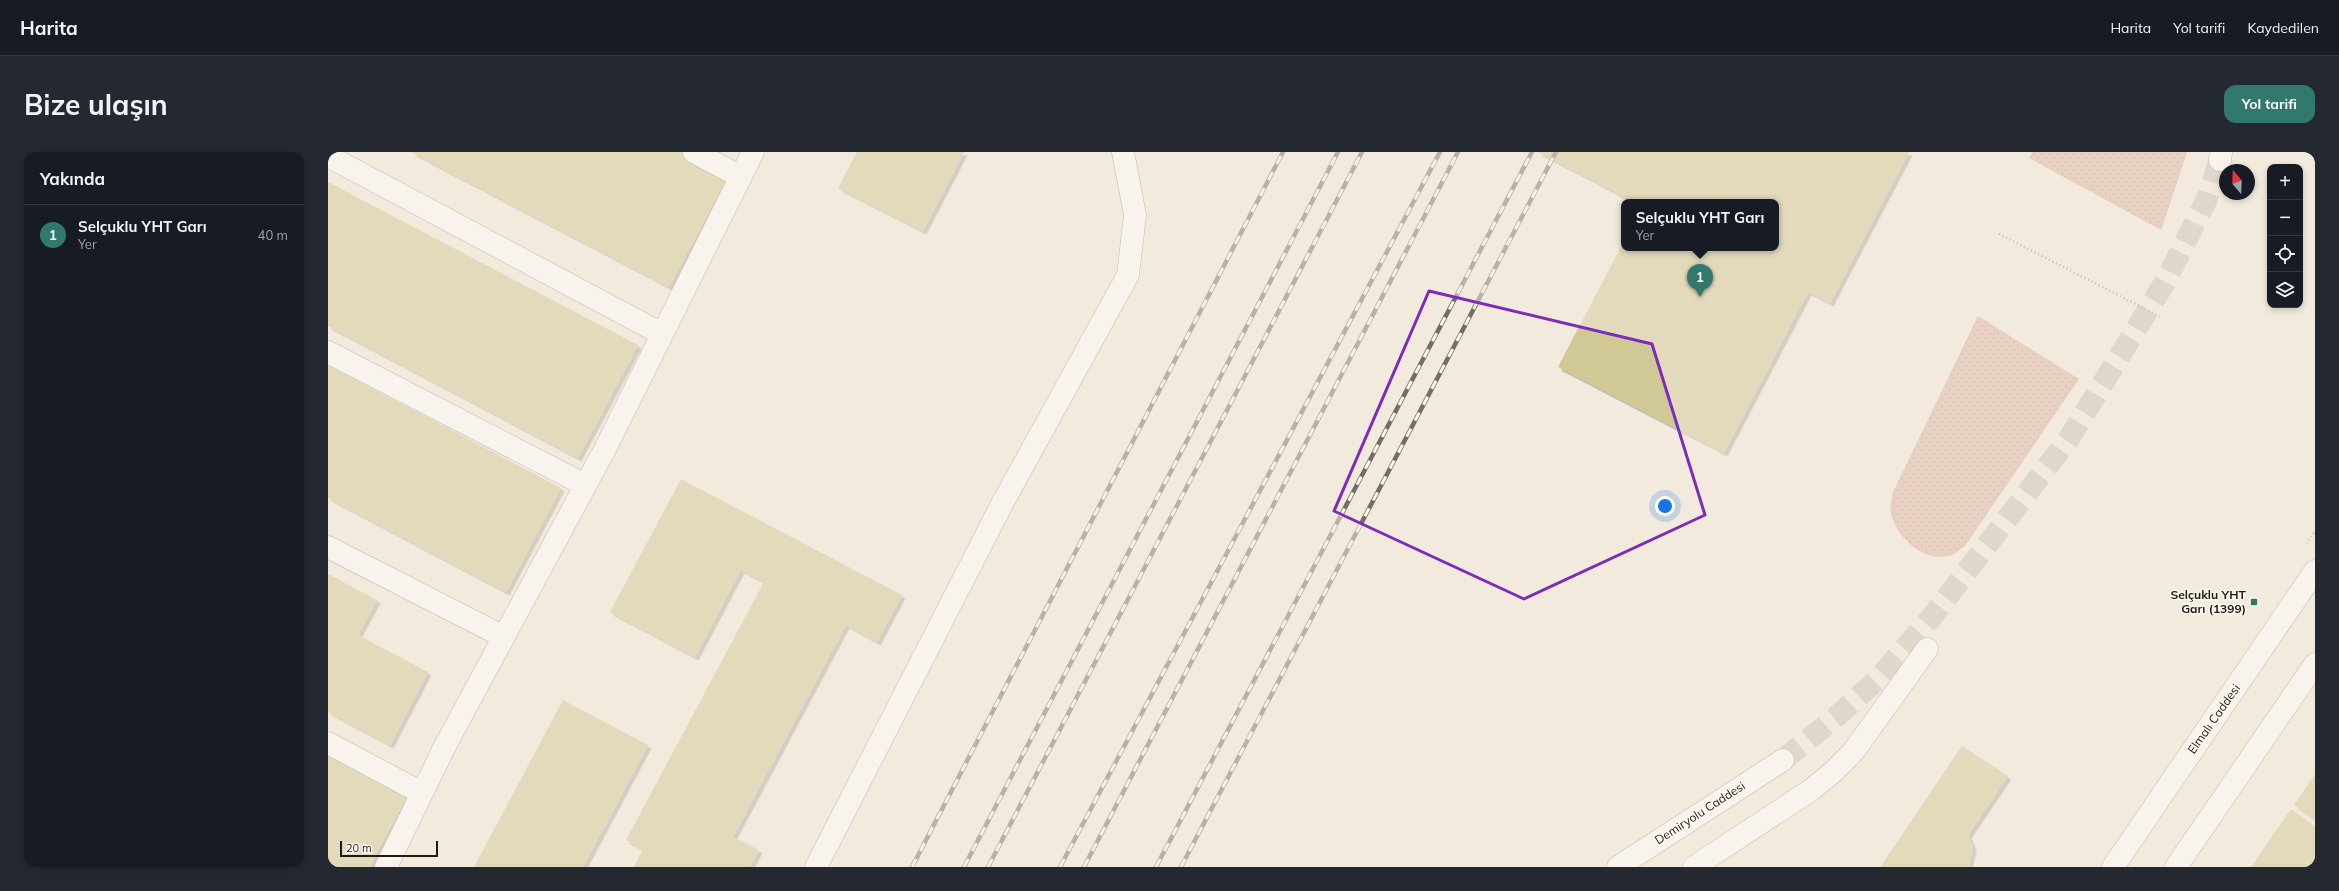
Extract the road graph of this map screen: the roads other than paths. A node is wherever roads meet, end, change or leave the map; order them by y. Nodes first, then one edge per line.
1 (694, 152) edge
2 (753, 152) edge
3 (1123, 152) edge
4 (328, 156) edge
5 (741, 177) junction
6 (662, 334) junction
7 (328, 352) edge
8 (585, 485) junction
9 (328, 547) edge
10 (2315, 571) edge
11 (504, 637) junction
12 (1927, 649) dead end
13 (2315, 664) edge
14 (328, 743) edge
15 (1783, 760) tunnel mouth
16 (422, 793) junction
17 (386, 867) edge
18 (816, 867) edge
19 (1618, 867) edge
20 (1694, 867) edge
21 (2113, 867) edge
22 (2176, 867) edge

1 - 5 street
2 - 5 street
3 - 18 street
4 - 6 street
5 - 6 street
6 - 8 street
7 - 8 street
8 - 11 street
9 - 11 street
10 - 21 street, Elmalı Caddesi
11 - 16 street
12 - 20 street
13 - 22 street
14 - 16 street
15 - 19 street, Demiryolu Caddesi
16 - 17 street

